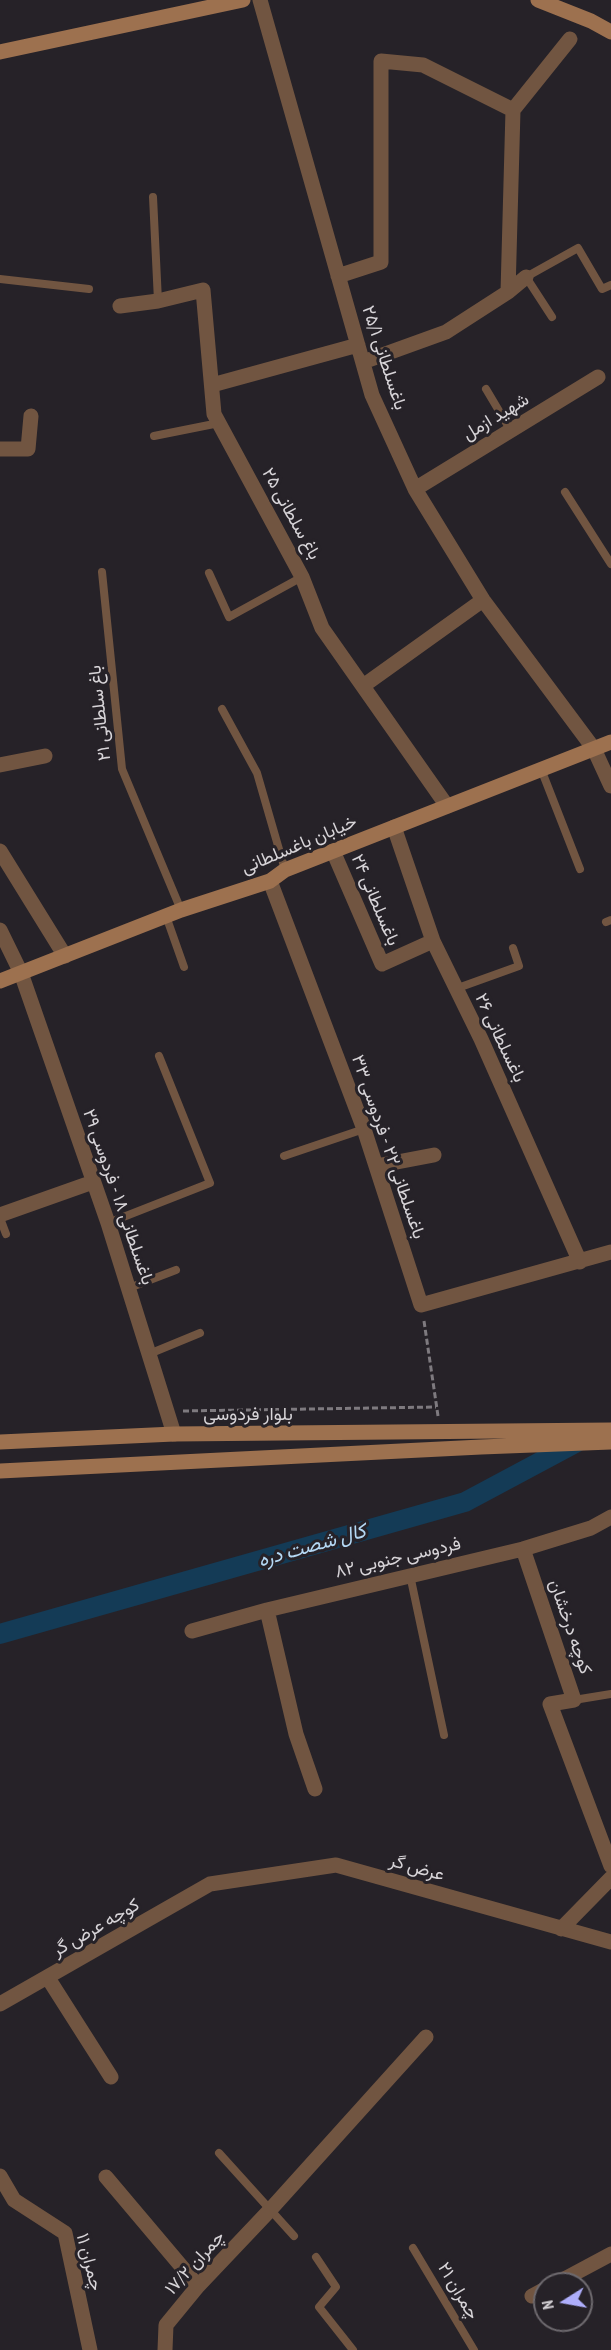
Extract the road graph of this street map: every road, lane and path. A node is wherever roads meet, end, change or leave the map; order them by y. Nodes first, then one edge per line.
1 (243, 0) edge
2 (260, 0) edge
3 (538, 0) edge
4 (611, 32) edge
5 (570, 39) dead end
6 (0, 52) edge
7 (513, 110) junction
8 (153, 197) dead end
9 (338, 276) junction
10 (526, 277) junction
11 (0, 279) edge
12 (611, 285) edge
13 (88, 289) dead end
14 (508, 292) junction
15 (158, 301) junction
16 (120, 306) dead end
17 (552, 317) dead end
18 (358, 345) junction
19 (363, 362) junction
20 (598, 377) dead end
21 (212, 385) junction
22 (486, 389) dead end
23 (31, 416) dead end
24 (219, 423) junction
25 (511, 431) junction
26 (154, 436) dead end
27 (0, 449) edge
28 (415, 489) junction
29 (565, 492) dead end
30 (611, 564) edge
31 (102, 572) dead end
32 (208, 573) dead end
33 (302, 577) junction
34 (483, 600) junction
35 (363, 686) junction
36 (222, 710) dead end
37 (611, 742) edge
38 (594, 749) junction
39 (45, 756) dead end
40 (0, 765) edge
41 (541, 769) junction
42 (611, 786) edge
43 (447, 806) junction
44 (394, 827) junction
45 (0, 851) edge
46 (333, 851) junction
47 (580, 869) dead end
48 (285, 870) junction
49 (270, 881) junction
50 (181, 910) junction
51 (166, 916) junction
52 (0, 930) edge
53 (433, 941) junction
54 (513, 948) dead end
55 (66, 956) junction
56 (184, 967) dead end
57 (21, 973) junction
58 (0, 981) edge
59 (455, 989) junction
60 (159, 1056) dead end
61 (364, 1128) junction
62 (434, 1155) dead end
63 (284, 1156) dead end
64 (376, 1166) junction
65 (93, 1182) junction
66 (0, 1217) edge
67 (108, 1223) junction
68 (6, 1234) dead end
69 (611, 1252) edge
70 (580, 1262) junction
71 (176, 1270) dead end
72 (129, 1288) junction
73 (421, 1305) junction
74 (200, 1333) dead end
75 (149, 1354) junction
76 (436, 1407) junction
77 (167, 1411) junction
78 (611, 1430) edge
79 (440, 1433) junction
80 (174, 1434) junction
81 (1, 1439) edge
82 (611, 1442) edge
83 (0, 1471) edge
84 (611, 1517) edge
85 (523, 1549) junction
86 (410, 1575) junction
87 (267, 1610) junction
88 (192, 1631) dead end
89 (611, 1694) edge
90 (574, 1700) junction
91 (444, 1735) dead end
92 (315, 1789) dead end
93 (611, 1866) edge
94 (611, 1878) edge
95 (210, 1884) joint
96 (561, 1929) junction
97 (611, 1942) edge
98 (48, 1978) junction
99 (0, 2004) edge
100 (426, 2037) dead end
101 (111, 2077) dead end
102 (219, 2153) dead end
103 (0, 2176) edge
104 (106, 2177) dead end
105 (270, 2210) junction
106 (294, 2236) dead end
107 (413, 2248) dead end
108 (611, 2254) edge
109 (316, 2257) dead end
110 (577, 2272) edge
111 (198, 2286) junction
112 (90, 2350) edge
113 (165, 2350) edge
114 (352, 2350) edge
115 (474, 2350) edge

1 - 6 main road
2 - 9 street, باغسلطانی ۲۵/۱
3 - 4 main road
5 - 7 street
7 - 9 street
7 - 14 street
8 - 15 lane
9 - 18 street, باغسلطانی ۲۵/۱
10 - 12 lane
10 - 14 street
10 - 17 lane
11 - 13 lane
14 - 19 street
15 - 16 street, باغ سلطانی ۲۵
15 - 21 street, باغ سلطانی ۲۵
18 - 19 street, باغسلطانی ۲۵/۱
18 - 21 street
19 - 28 street, باغسلطانی ۲۵/۱
20 - 25 street, شهید ازمل
21 - 24 street, باغ سلطانی ۲۵
22 - 25 lane
23 - 27 street
24 - 26 lane
24 - 33 street, باغ سلطانی ۲۵
25 - 28 street, شهید ازمل
28 - 34 street, باغسلطانی ۲۵/۱
29 - 30 lane
31 - 50 lane, باغ سلطانی ۲۱
32 - 33 lane
33 - 35 street, باغ سلطانی ۲۵
34 - 35 street
34 - 38 street, باغسلطانی ۲۵/۱
35 - 43 street, باغ سلطانی ۲۵
36 - 48 lane
37 - 38 main road, خیابان باغسلطانی
38 - 41 main road, خیابان باغسلطانی
38 - 42 street, باغسلطانی ۲۵/۱
39 - 40 street
41 - 43 main road, خیابان باغسلطانی
41 - 47 lane
43 - 44 main road, خیابان باغسلطانی
44 - 46 main road, خیابان باغسلطانی
44 - 53 street, باغسلطانی ۲۶
45 - 55 street
46 - 48 main road, خیابان باغسلطانی
46 - 53 street, باغسلطانی ۲۴
48 - 49 main road, خیابان باغسلطانی
49 - 50 main road, خیابان باغسلطانی
49 - 61 street, باغسلطانی ۲۲ - فردوسی ۳۳
50 - 51 main road, خیابان باغسلطانی
51 - 55 main road, خیابان باغسلطانی
51 - 56 lane
52 - 57 street, باغسلطانی ۱۸ - فردوسی ۲۹
53 - 59 street, باغسلطانی ۲۶
54 - 59 lane
55 - 57 main road, خیابان باغسلطانی
57 - 58 main road, خیابان باغسلطانی
57 - 65 street, باغسلطانی ۱۸ - فردوسی ۲۹
59 - 70 street, باغسلطانی ۲۶
60 - 67 lane
61 - 63 lane
61 - 64 street, باغسلطانی ۲۲ - فردوسی ۳۳
62 - 64 street
64 - 73 street, باغسلطانی ۲۲ - فردوسی ۳۳
65 - 66 street
65 - 67 street, باغسلطانی ۱۸ - فردوسی ۲۹
66 - 68 lane
67 - 72 street, باغسلطانی ۱۸ - فردوسی ۲۹
69 - 70 street
70 - 73 street
71 - 72 lane
72 - 75 street, باغسلطانی ۱۸ - فردوسی ۲۹
73 - 76 path
74 - 75 lane
75 - 77 street, باغسلطانی ۱۸ - فردوسی ۲۹
76 - 77 path
76 - 79 path
77 - 80 street, باغسلطانی ۱۸ - فردوسی ۲۹
78 - 79 main road, بلوار فردوسی
79 - 80 main road, بلوار فردوسی
80 - 81 main road, بلوار فردوسی
82 - 83 main road
84 - 85 street, فردوسی جنوبی ۸۲
85 - 86 street, فردوسی جنوبی ۸۲
85 - 90 street, کوچه درخشان
86 - 87 street, فردوسی جنوبی ۸۲
86 - 91 lane
87 - 88 street, فردوسی جنوبی ۸۲
87 - 92 street
89 - 90 lane
90 - 93 street, کوچه درخشان
94 - 96 street
95 - 96 street, عرض گر
95 - 98 street, کوچه عرض گر
96 - 97 street, عرض گر
98 - 99 street, کوچه عرض گر
98 - 101 street
100 - 105 street, چمران ۱۷/۲
102 - 105 lane
103 - 112 street, چمران ۱۱
104 - 111 street
105 - 106 lane
105 - 111 street, چمران ۱۷/۲
107 - 115 lane, چمران ۲۱
108 - 110 street
109 - 114 lane
111 - 113 street, چمران ۱۷/۲

